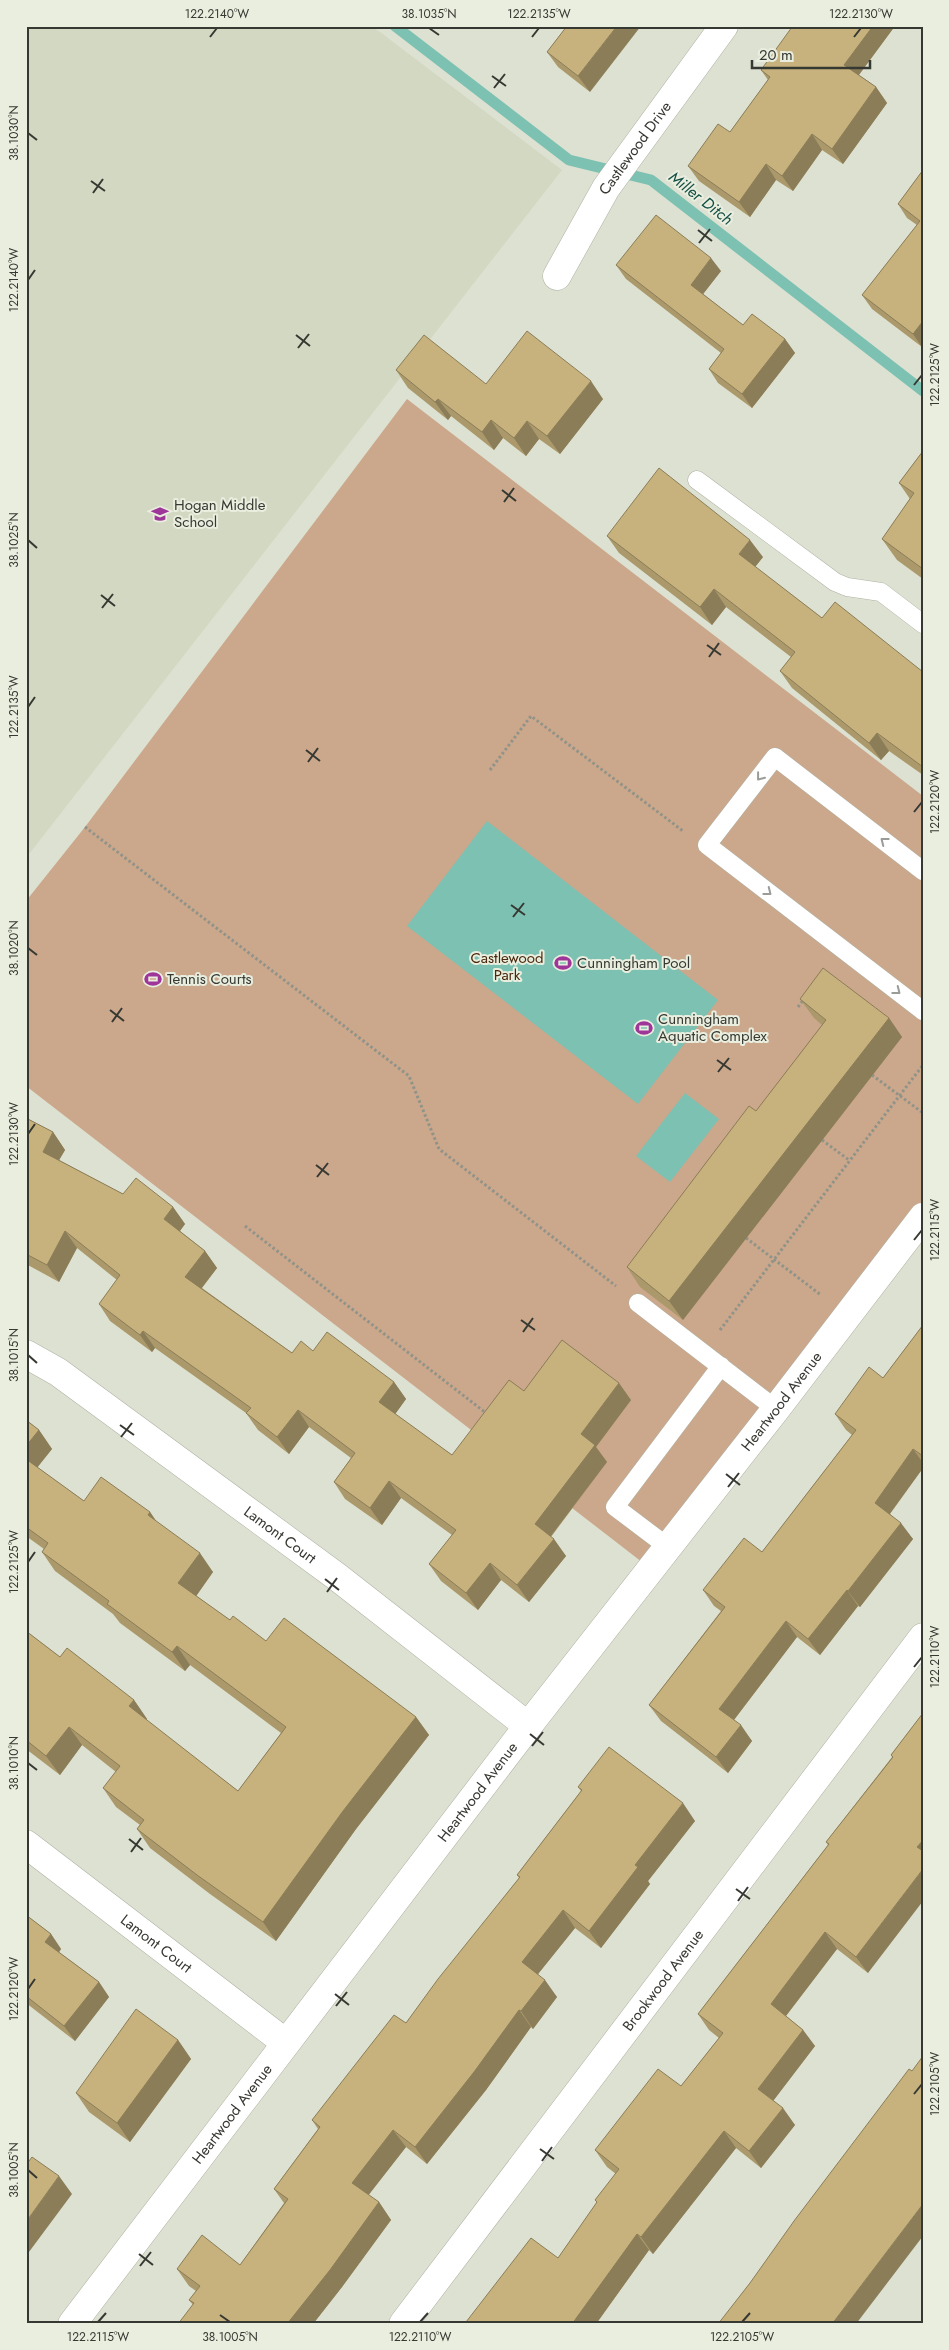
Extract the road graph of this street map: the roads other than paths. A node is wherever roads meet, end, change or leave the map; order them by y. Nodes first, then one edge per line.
1 (724, 26) edge
2 (558, 276) dead end
3 (697, 480) dead end
4 (923, 624) edge
5 (923, 871) edge
6 (923, 1011) edge
7 (923, 1217) edge
8 (638, 1304) edge
9 (26, 1354) edge
10 (721, 1366) junction
11 (776, 1409) junction
12 (668, 1547) junction
13 (923, 1637) edge
14 (528, 1726) junction
15 (26, 1844) edge
16 (286, 2043) junction
17 (72, 2324) edge
18 (403, 2324) edge

1 - 2 street, Castlewood Drive
3 - 4 lane
5 -> 6 lane
7 - 11 street, Heartwood Avenue
8 - 10 lane
9 - 14 street, Lamont Court
10 - 11 lane
10 - 12 lane
11 - 12 street, Heartwood Avenue
12 - 14 street, Heartwood Avenue
13 - 18 street, Brookwood Avenue
14 - 16 street, Heartwood Avenue
15 - 16 street, Lamont Court
16 - 17 street, Heartwood Avenue

